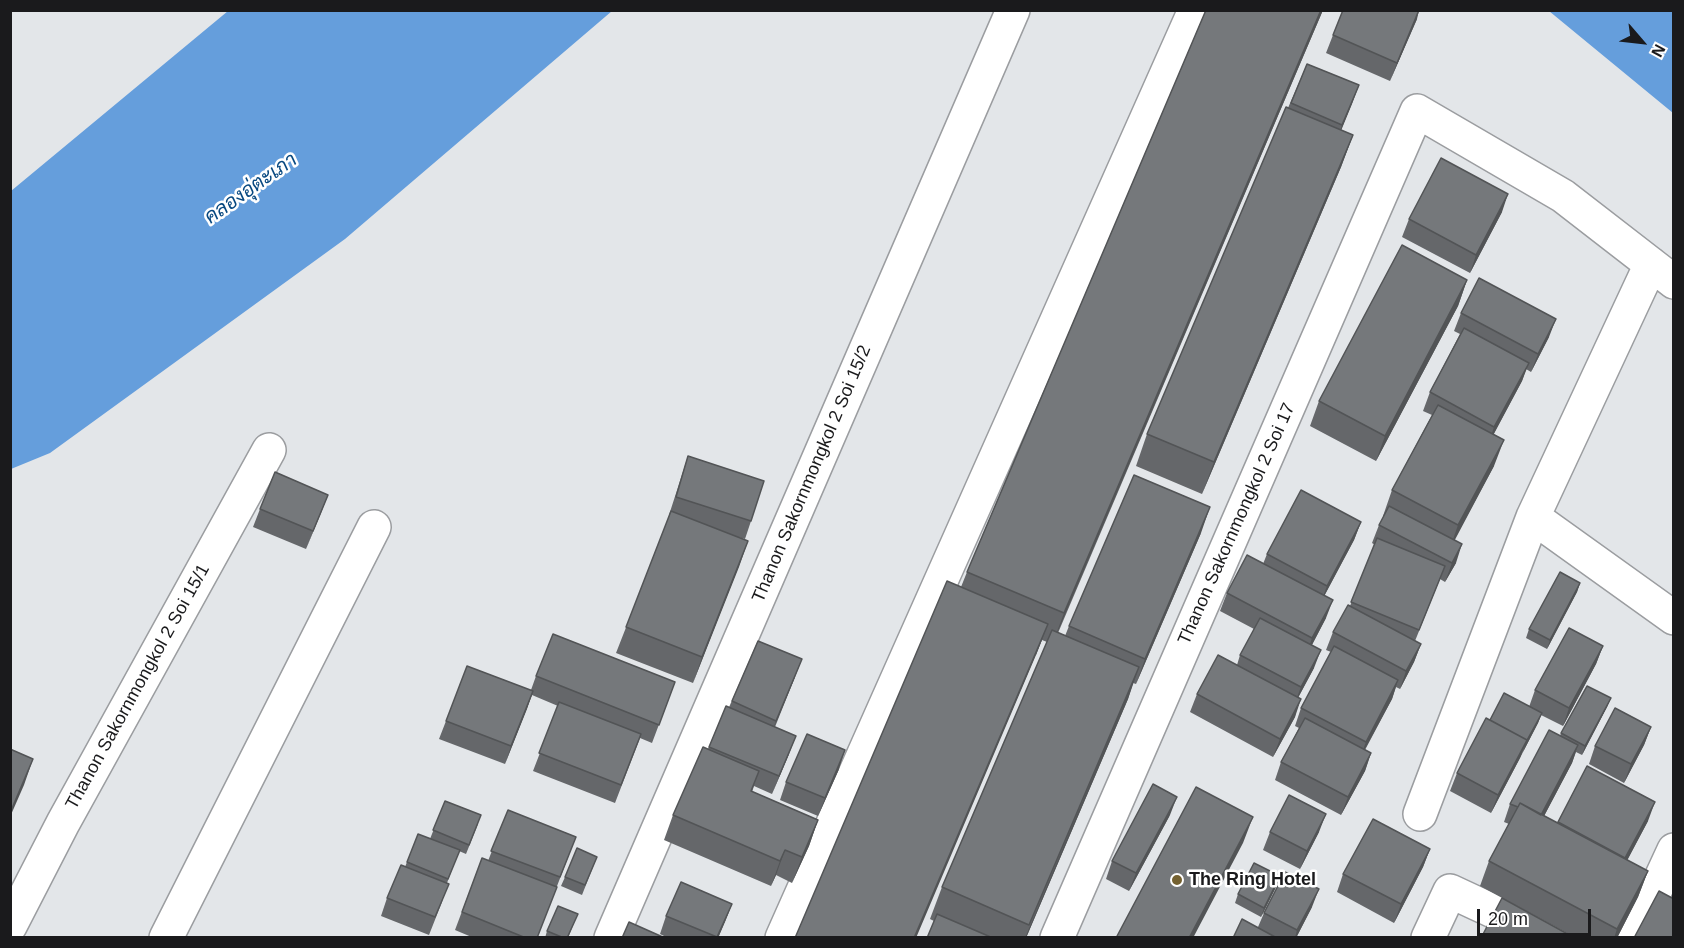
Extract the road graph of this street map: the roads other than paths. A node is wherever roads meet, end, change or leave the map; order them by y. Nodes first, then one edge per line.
1 (1013, 10) edge
2 (1195, 10) edge
3 (1662, 273) edge
4 (268, 450) dead end
5 (1533, 517) junction
6 (374, 527) dead end
7 (1674, 618) edge
8 (1420, 814) dead end
9 (1674, 850) edge
10 (1661, 911) edge
11 (10, 926) edge
12 (166, 938) edge
13 (611, 938) edge
14 (782, 938) edge
15 (1057, 938) edge
16 (1428, 938) edge
17 (1551, 938) edge
18 (1629, 938) edge

1 - 13 street, Thanon Sakornmongkol 2 Soi 15/2
2 - 14 street
3 - 5 street
3 - 15 street, Thanon Sakornmongkol 2 Soi 17
4 - 11 street, Thanon Sakornmongkol 2 Soi 15/1
5 - 7 street
5 - 8 street
6 - 12 street
9 - 10 street
10 - 18 street
16 - 17 street

